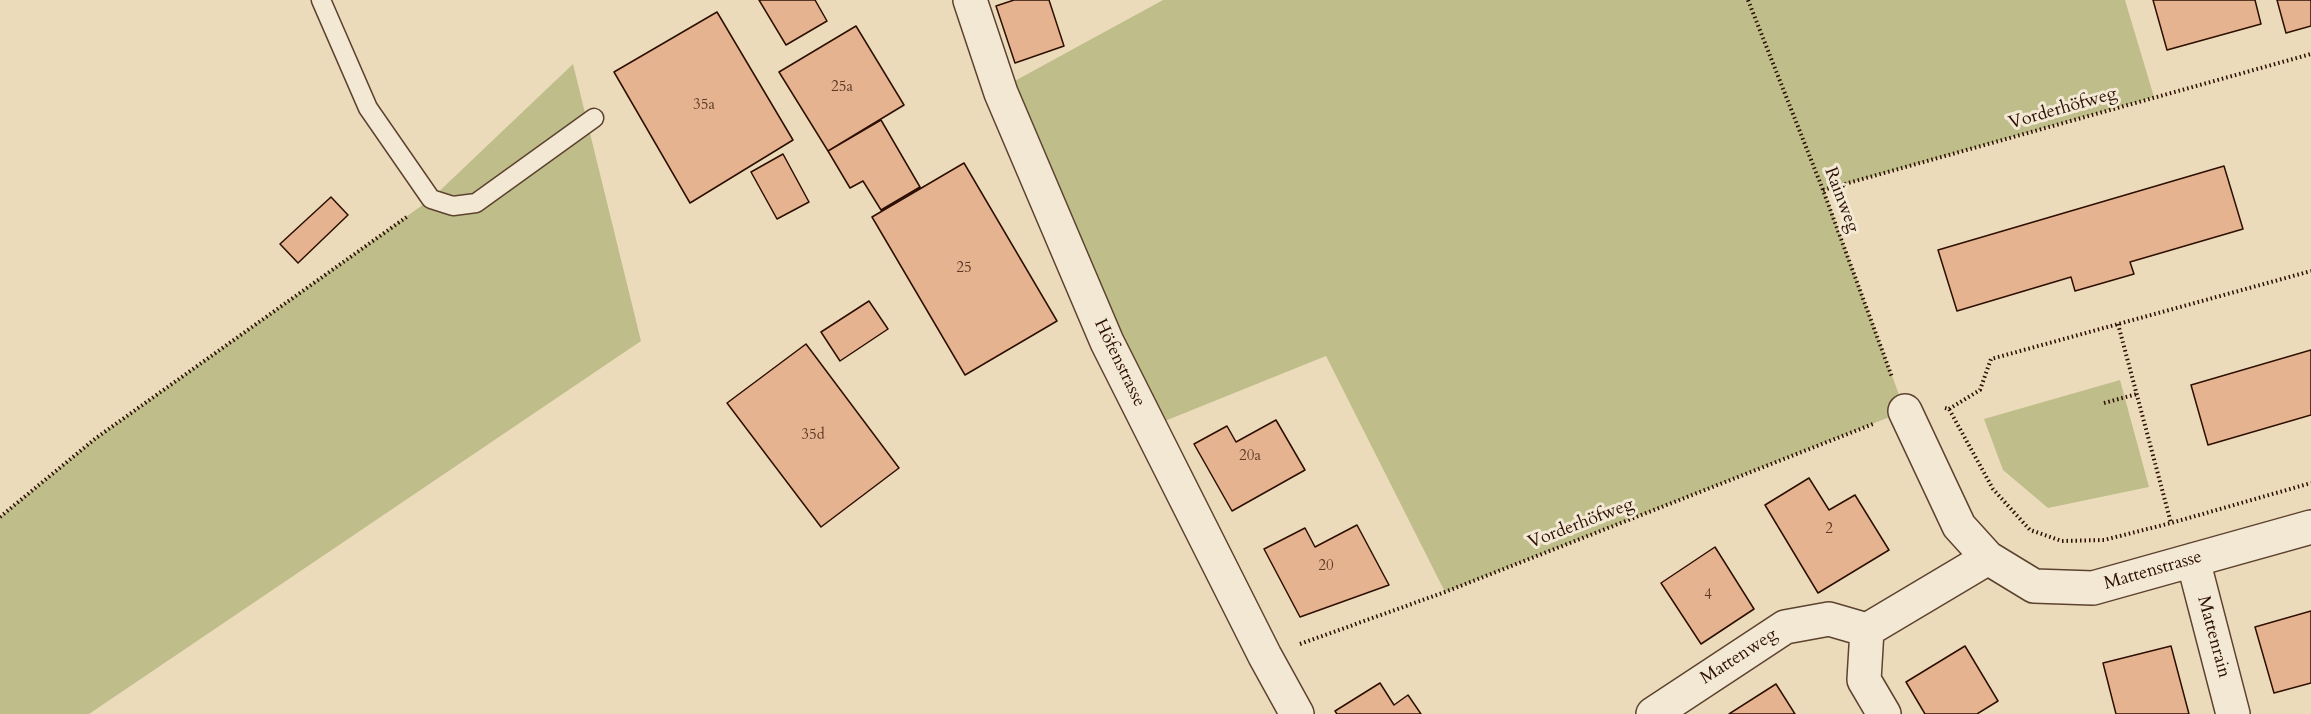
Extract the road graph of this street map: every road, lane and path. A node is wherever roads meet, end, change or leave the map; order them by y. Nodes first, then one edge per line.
1 (321, 0) edge
2 (969, 0) edge
3 (1748, 0) edge
4 (2311, 54) edge
5 (594, 118) dead end
6 (1823, 190) junction
7 (431, 200) junction
8 (2311, 271) edge
9 (2118, 324) junction
10 (2137, 394) junction
11 (2104, 404) dead end
12 (1949, 409) junction
13 (1905, 411) junction
14 (2311, 483) edge
15 (0, 517) edge
16 (2171, 523) junction
17 (2311, 527) edge
18 (1988, 558) junction
19 (2193, 560) junction
20 (1867, 630) junction
21 (1265, 656) junction
22 (1297, 714) edge
23 (1653, 714) edge
24 (1884, 714) edge
25 (2233, 714) edge

1 - 7 lane
2 - 21 street, Höfenstrasse
3 - 6 path, Rainweg
4 - 6 path, Vorderhöfweg
5 - 7 lane
6 - 13 path, Rainweg
7 - 15 path
8 - 9 path
9 - 10 path
9 - 12 path
10 - 11 path
10 - 16 path
12 - 13 path, Vorderhöfweg
12 - 16 path
13 - 18 street, Mattenstrasse
13 - 21 path, Vorderhöfweg
14 - 16 path
17 - 19 street, Mattenstrasse
18 - 19 street, Mattenstrasse
18 - 20 street
19 - 25 street, Mattenrain
20 - 23 street, Mattenweg
20 - 24 street
21 - 22 street, Höfenstrasse

